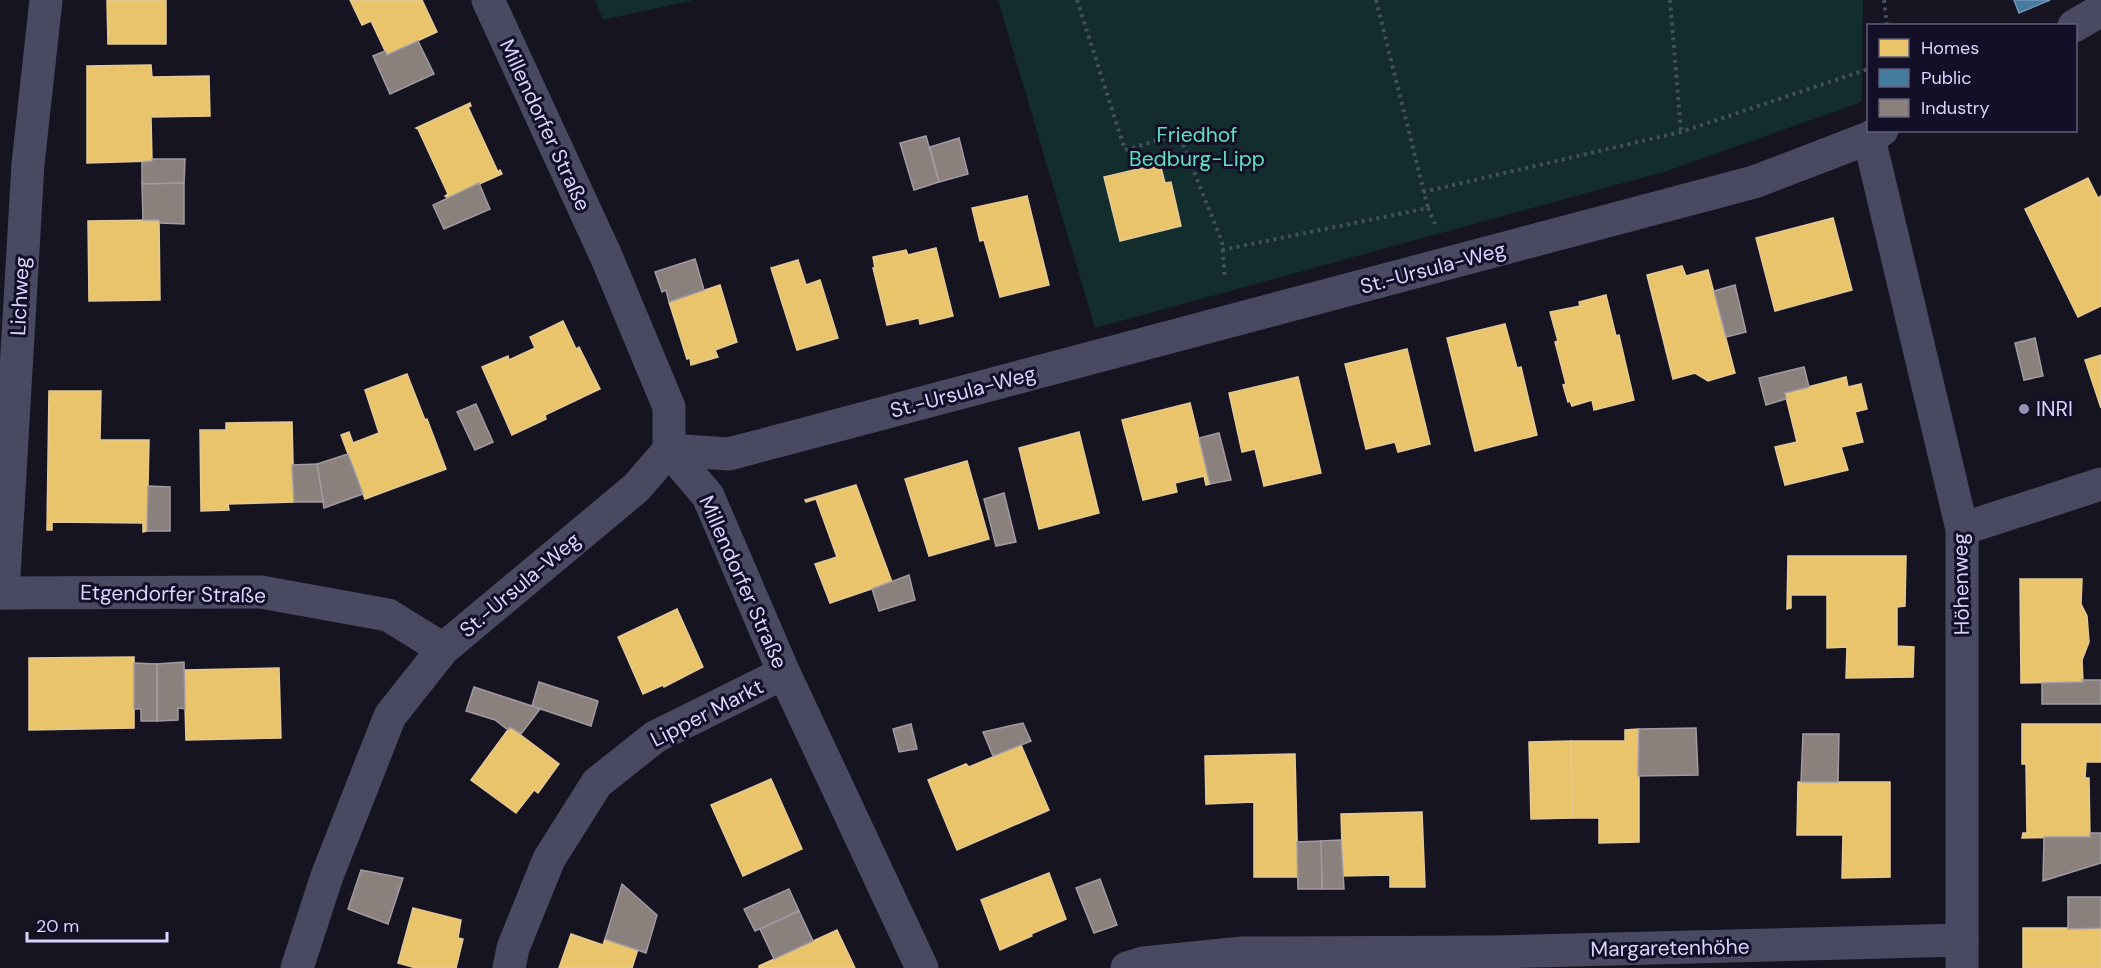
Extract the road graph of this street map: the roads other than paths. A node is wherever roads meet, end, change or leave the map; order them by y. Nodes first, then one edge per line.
1 (46, 0) edge
2 (488, 0) edge
3 (2101, 10) edge
4 (2076, 24) edge
5 (1876, 134) edge
6 (669, 450) junction
7 (2101, 484) edge
8 (1962, 529) junction
9 (2, 592) edge
10 (443, 649) junction
11 (784, 674) junction
12 (1962, 954) edge
13 (297, 968) edge
14 (509, 968) edge
15 (922, 968) edge
16 (1127, 968) edge

1 - 9 street, Lichweg
2 - 6 street, Millendorfer Straße
3 - 4 street
5 - 6 street, St.-Ursula-Weg
5 - 8 street, Höhenweg
6 - 10 street, St.-Ursula-Weg
6 - 11 street, Millendorfer Straße
7 - 8 street
8 - 12 street, Höhenweg
9 - 10 street, Etgendorfer Straße
10 - 13 street, St.-Ursula-Weg
11 - 14 street, Lipper Markt
11 - 15 street, Millendorfer Straße
12 - 16 street, Margaretenhöhe

